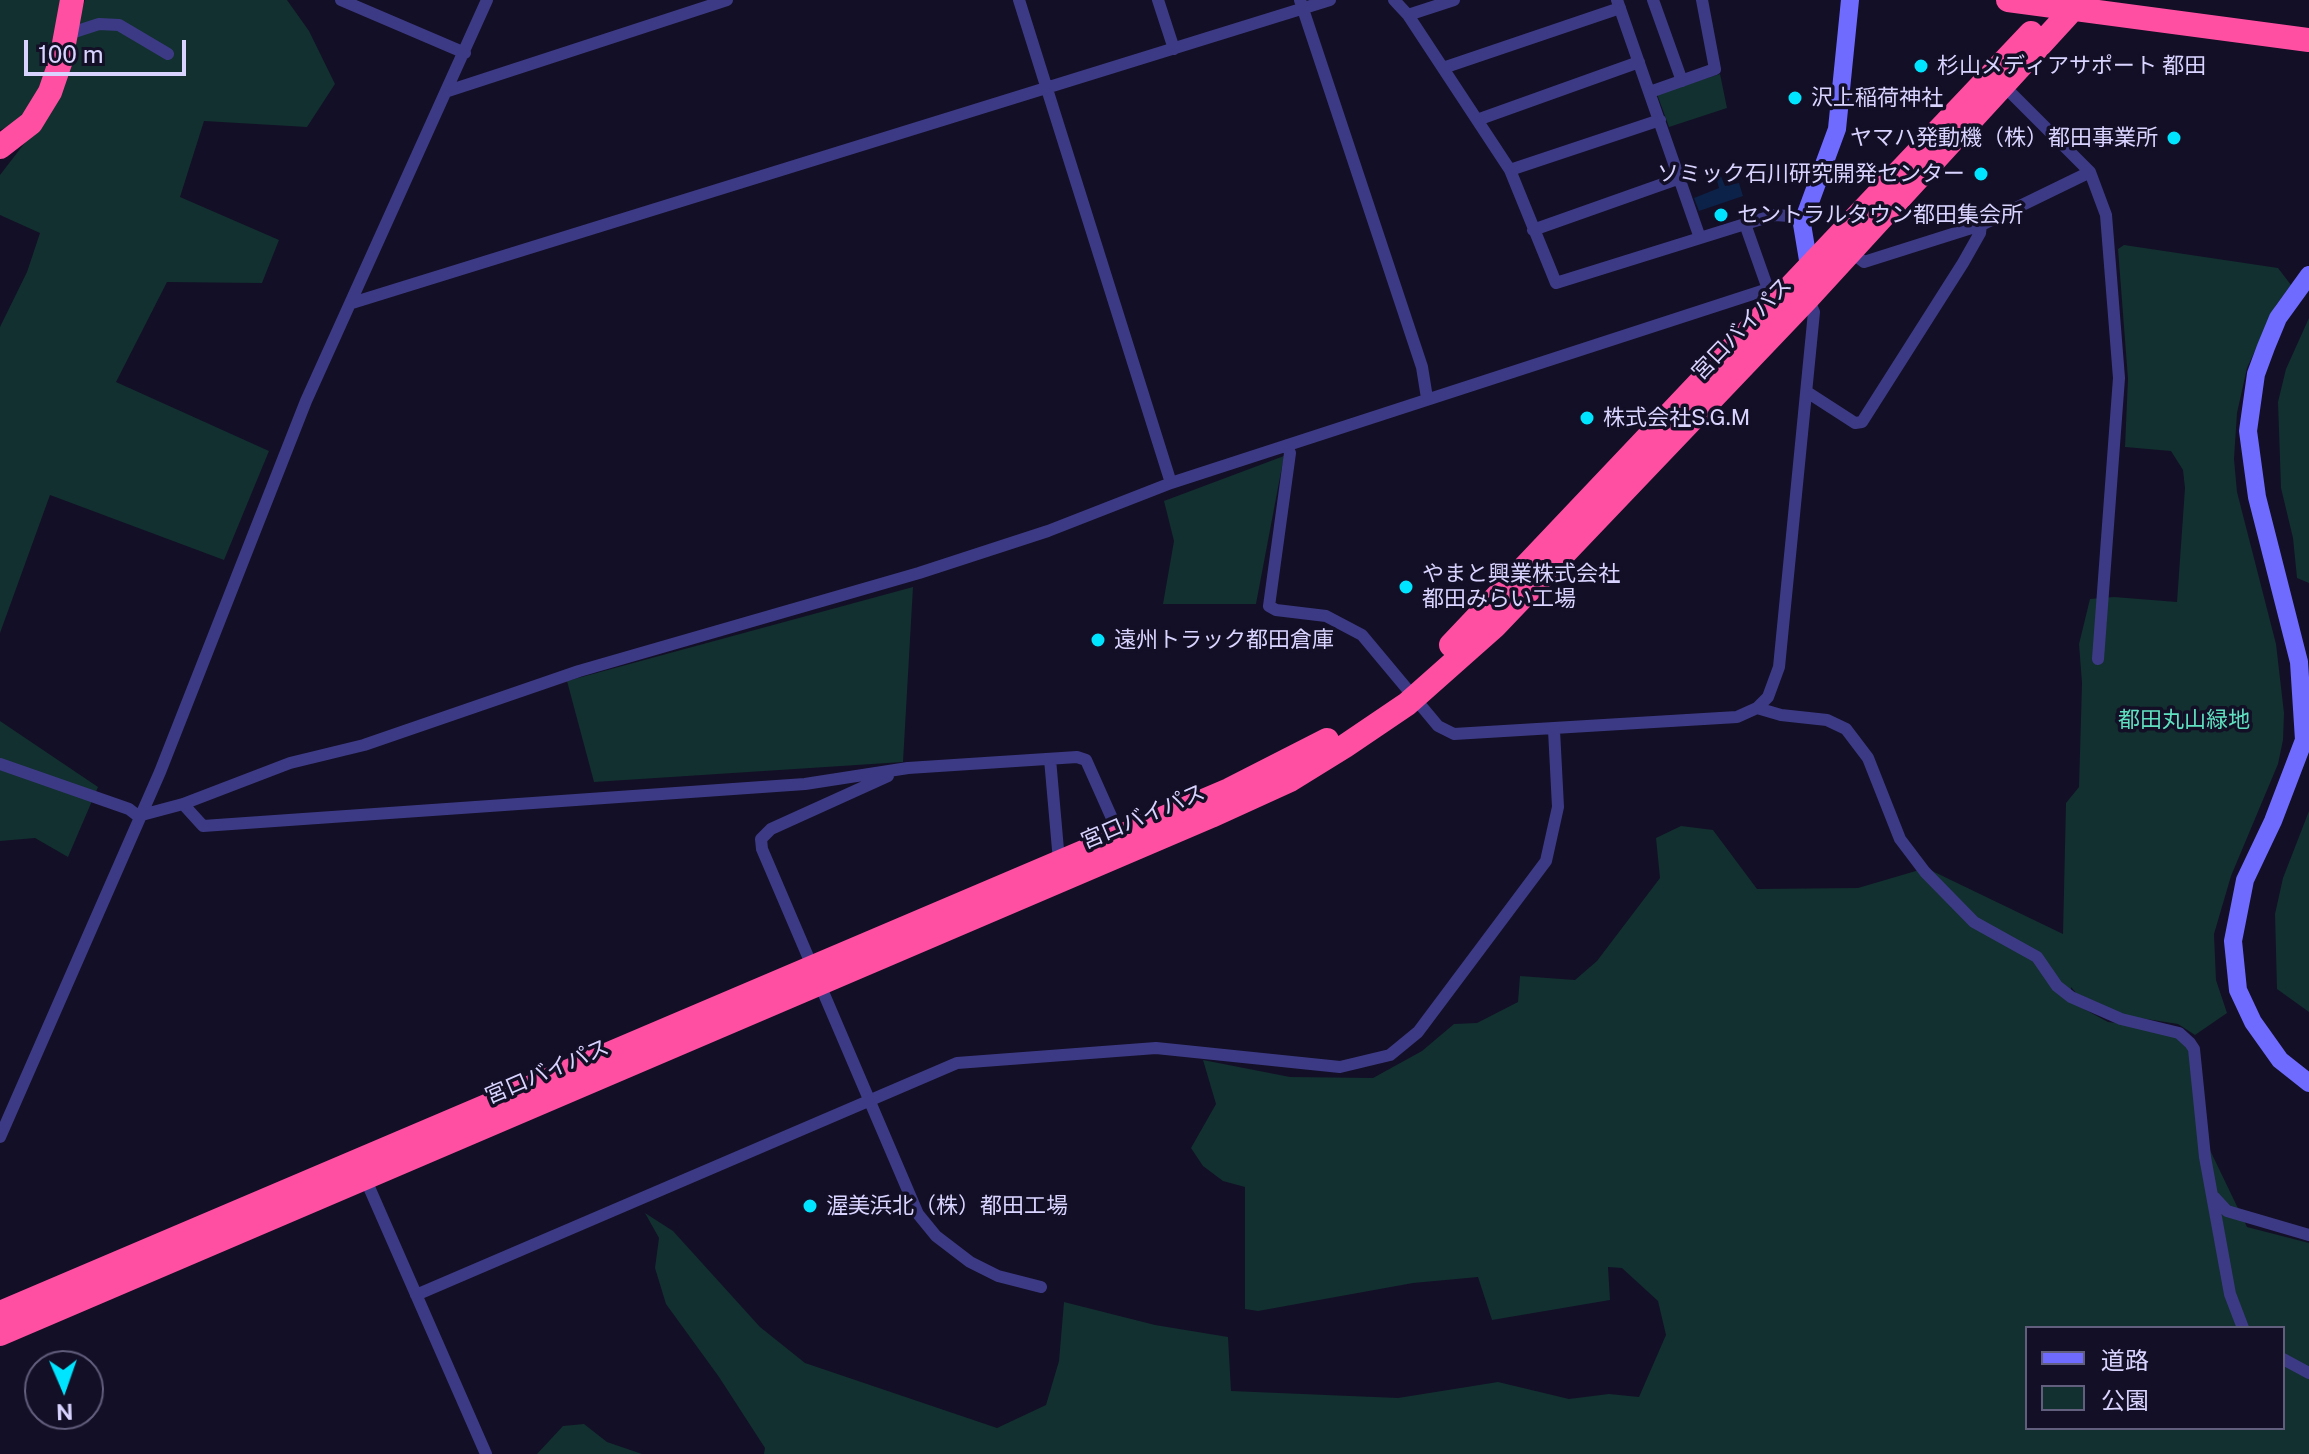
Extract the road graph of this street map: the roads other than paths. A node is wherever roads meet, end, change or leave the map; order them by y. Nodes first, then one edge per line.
1 (72, 0) edge
2 (341, 0) edge
3 (487, 0) edge
4 (727, 0) edge
5 (1019, 0) edge
6 (1158, 0) edge
7 (1330, 0) edge
8 (1394, 0) edge
9 (1454, 0) edge
10 (1653, 0) edge
11 (1702, 0) edge
12 (1850, 0) edge
13 (2008, 0) edge
14 (1301, 4) edge
15 (1618, 4) edge
16 (2070, 4) edge
17 (1408, 15) junction
18 (65, 35) junction
19 (2309, 40) edge
20 (1174, 49) junction
21 (465, 53) junction
22 (168, 54) dead end
23 (1639, 62) junction
24 (1443, 68) junction
25 (1682, 81) junction
26 (1046, 86) junction
27 (2004, 86) junction
28 (448, 91) junction
29 (1650, 92) junction
30 (1477, 120) junction
31 (1660, 120) junction
32 (0, 147) edge
33 (1510, 170) junction
34 (2090, 172) junction
35 (1680, 178) junction
36 (1803, 217) junction
37 (1745, 224) junction
38 (1981, 225) junction
39 (1533, 230) junction
40 (1700, 238) junction
41 (1850, 251) junction
42 (1809, 266) junction
43 (2309, 275) edge
44 (1808, 298) junction
45 (352, 303) junction
46 (1807, 392) junction
47 (1427, 398) junction
48 (1287, 445) junction
49 (1171, 483) junction
50 (2098, 659) dead end
51 (1408, 693) junction
52 (1757, 708) junction
53 (1554, 730) junction
54 (1050, 759) junction
55 (0, 764) edge
56 (903, 769) junction
57 (183, 804) junction
58 (138, 816) junction
59 (1119, 834) junction
60 (1059, 861) junction
61 (816, 975) junction
62 (2309, 1083) edge
63 (868, 1102) junction
64 (0, 1137) edge
65 (365, 1178) junction
66 (2214, 1197) junction
67 (2309, 1235) edge
68 (1041, 1287) dead end
69 (416, 1295) junction
70 (0, 1313) edge
71 (2242, 1326) edge
72 (0, 1334) edge
73 (2285, 1360) edge
74 (2309, 1373) edge
75 (486, 1454) edge

1 - 18 highway
2 - 21 street
3 - 21 street
4 - 28 street
5 - 26 street
6 - 20 street
7 - 14 street
8 - 17 street
9 - 17 street
10 - 25 street
11 - 25 street
12 - 36 street
13 - 16 highway
14 - 20 street
14 - 47 street
15 - 23 street
15 - 24 street
16 - 19 highway
16 - 27 highway, 宮口バイパス
16 - 42 highway, 宮口バイパス
17 - 24 street
18 - 22 street
18 - 32 highway
20 - 26 street
21 - 28 street
23 - 29 street
23 - 30 street
24 - 30 street
25 - 29 street
26 - 45 street
26 - 49 street
27 - 34 street
27 - 41 highway, 宮口バイパス
28 - 45 street
29 - 31 street
30 - 33 street
31 - 33 street
31 - 35 street
33 - 39 street
34 - 38 street
34 - 50 street
35 - 39 street
35 - 40 street
36 - 37 street
36 - 42 street
37 - 40 street
37 - 47 street
38 - 41 street
38 - 46 street
39 - 40 street
41 - 44 highway, 宮口バイパス
42 - 51 highway, 宮口バイパス
43 - 62 street
44 - 46 street
44 - 51 highway, 宮口バイパス
45 - 58 street
46 - 52 street
47 - 48 street
48 - 49 street
48 - 51 street
49 - 57 street
51 - 53 street
51 - 59 highway, 宮口バイパス
51 - 61 highway, 宮口バイパス
52 - 53 street
52 - 66 street
53 - 63 street
54 - 56 street
54 - 59 street
54 - 60 street
55 - 58 street
56 - 57 street
56 - 61 street
57 - 58 street
58 - 64 street
59 - 60 highway, 宮口バイパス
60 - 61 highway, 宮口バイパス
61 - 63 street
61 - 65 highway, 宮口バイパス
61 - 70 highway, 宮口バイパス
63 - 68 street
63 - 69 street
65 - 69 street
65 - 72 highway, 宮口バイパス
66 - 67 street
66 - 71 street
69 - 75 street
73 - 74 street

